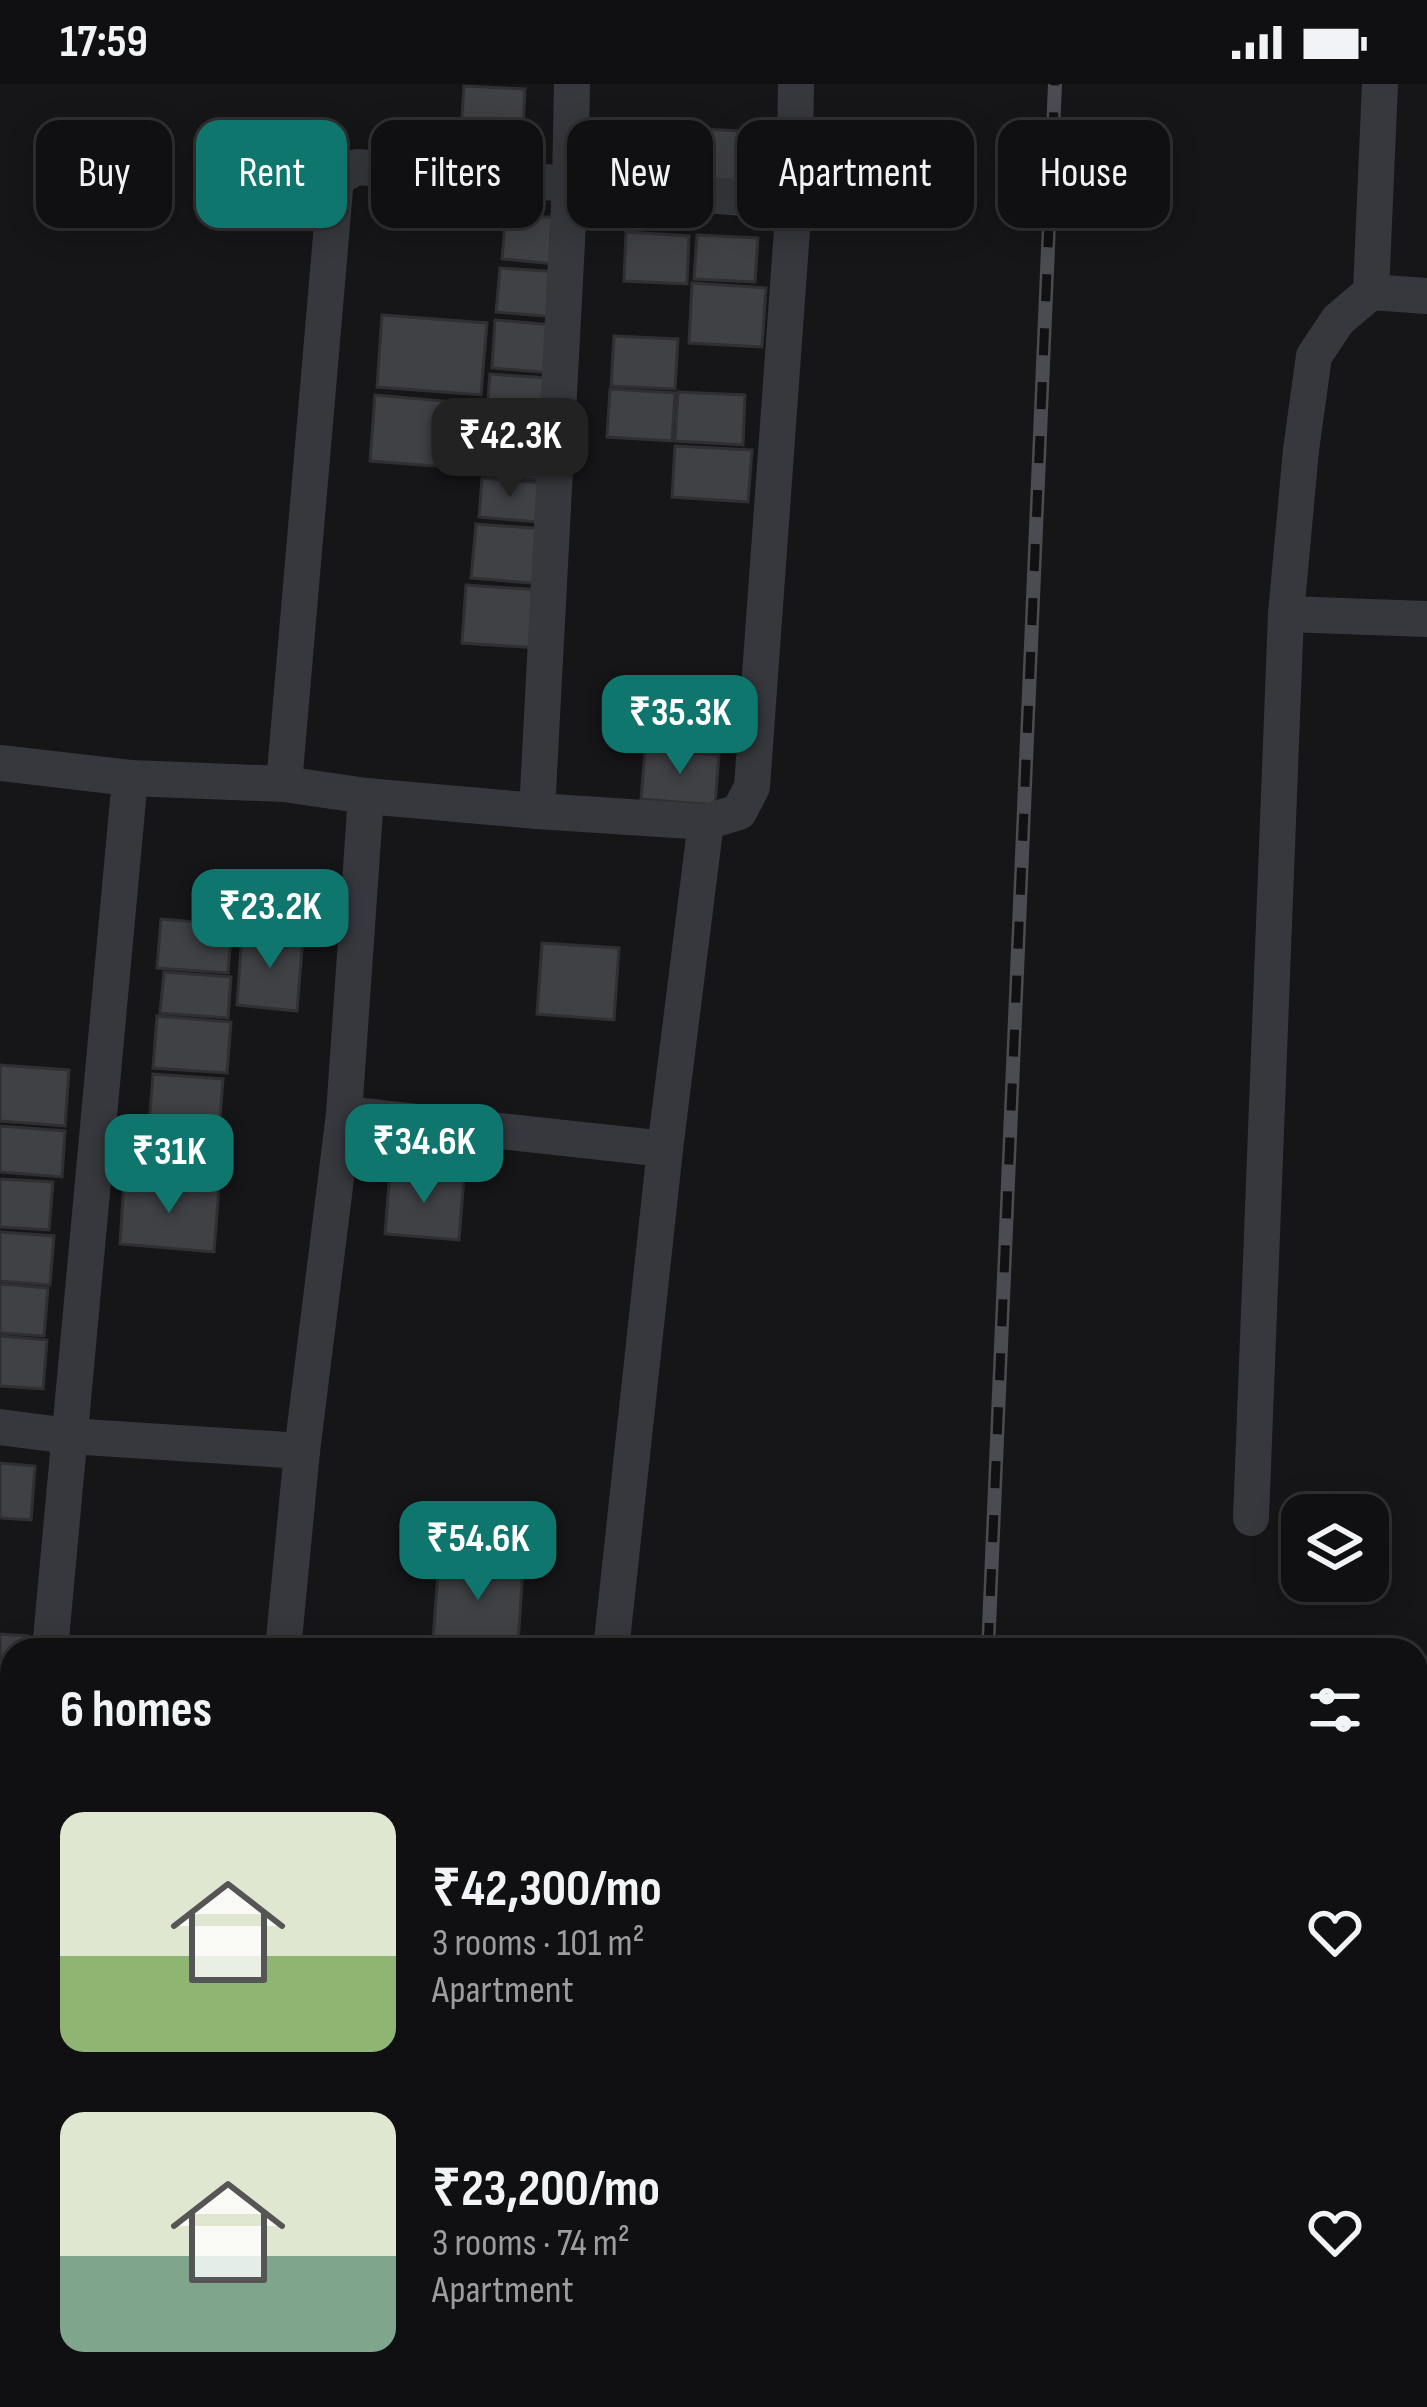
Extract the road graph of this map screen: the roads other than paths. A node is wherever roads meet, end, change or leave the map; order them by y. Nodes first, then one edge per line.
1 (572, 84) edge
2 (796, 84) edge
3 (1380, 84) edge
4 (571, 120) edge
5 (795, 120) edge
6 (567, 185) edge
7 (568, 228) edge
8 (792, 228) edge
9 (1371, 292) junction
10 (1427, 296) edge
11 (1286, 614) junction
12 (1427, 619) edge
13 (0, 763) edge
14 (130, 778) junction
15 (284, 784) junction
16 (366, 796) junction
17 (537, 811) junction
18 (706, 822) junction
19 (344, 1114) junction
20 (664, 1149) junction
21 (0, 1426) edge
22 (70, 1436) junction
23 (302, 1451) junction
24 (1251, 1519) dead end
25 (51, 1638) edge
26 (284, 1638) edge
27 (612, 1638) edge

1 - 4 street
2 - 5 street
3 - 9 street
6 - 15 street
7 - 17 street
8 - 18 street
9 - 10 street
9 - 11 street
11 - 12 street
11 - 24 street
13 - 14 street
14 - 15 street
14 - 22 street
15 - 16 street
16 - 17 street
16 - 19 street
17 - 18 street
18 - 20 street
19 - 20 street
19 - 23 street
20 - 27 street
21 - 22 street
22 - 23 street
22 - 25 street
23 - 26 street

